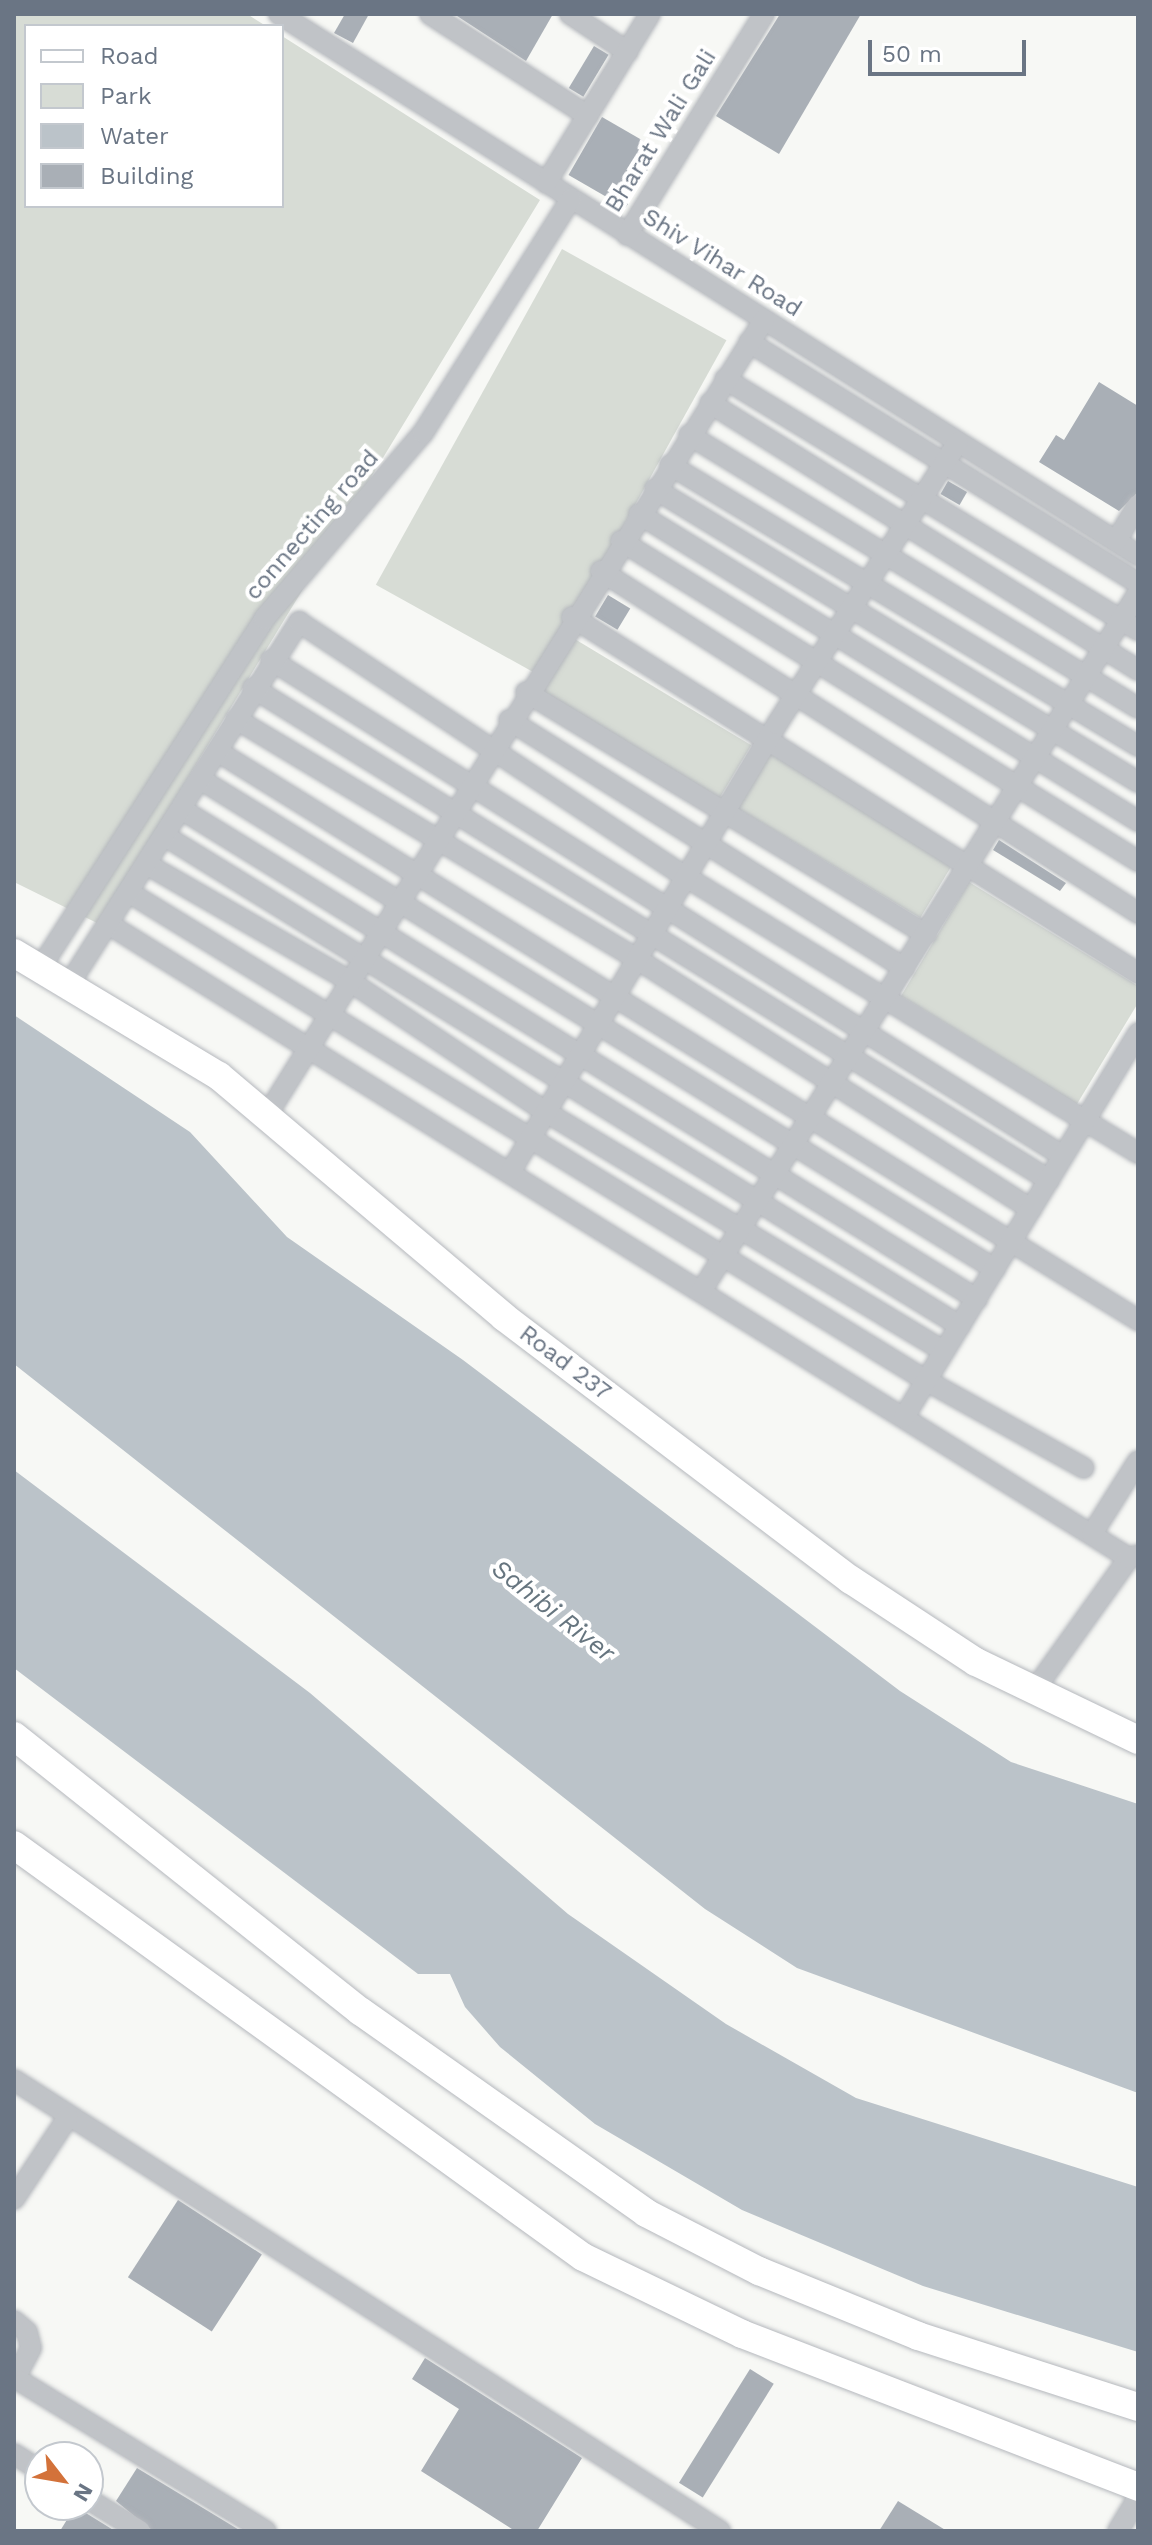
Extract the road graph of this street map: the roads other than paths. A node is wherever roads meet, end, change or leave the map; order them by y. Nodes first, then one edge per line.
1 (279, 14) edge
2 (430, 14) edge
3 (570, 14) edge
4 (650, 14) edge
5 (764, 14) edge
6 (303, 20) edge
7 (628, 52) junction
8 (588, 116) junction
9 (546, 183) junction
10 (571, 199) junction
11 (627, 235) junction
12 (764, 320) junction
13 (749, 342) junction
14 (725, 379) junction
15 (710, 403) junction
16 (689, 435) junction
17 (958, 442) junction
18 (670, 465) junction
19 (943, 466) junction
20 (655, 489) junction
21 (923, 497) junction
22 (1138, 505) edge
23 (639, 514) junction
24 (904, 526) junction
25 (621, 541) junction
26 (1116, 541) junction
27 (887, 553) junction
28 (1138, 555) edge
29 (601, 571) junction
30 (869, 580) junction
31 (1138, 583) edge
32 (1138, 593) edge
33 (852, 607) junction
34 (572, 617) junction
35 (1130, 625) edge
36 (834, 635) junction
37 (1104, 648) junction
38 (271, 660) junction
39 (817, 661) junction
40 (1138, 670) edge
41 (1087, 675) junction
42 (253, 688) junction
43 (526, 692) junction
44 (796, 695) junction
45 (1069, 704) junction
46 (1138, 708) edge
47 (236, 719) junction
48 (509, 720) junction
49 (1052, 732) junction
50 (769, 737) junction
51 (1138, 746) edge
52 (490, 750) junction
53 (217, 751) junction
54 (1034, 760) junction
55 (200, 779) junction
56 (1138, 782) edge
57 (469, 784) junction
58 (1018, 787) junction
59 (181, 809) junction
60 (453, 810) junction
61 (725, 812) junction
62 (998, 820) junction
63 (1138, 821) edge
64 (165, 836) junction
65 (435, 840) junction
66 (707, 842) junction
67 (1138, 861) edge
68 (971, 862) junction
69 (148, 865) junction
70 (413, 875) junction
71 (686, 877) junction
72 (130, 893) junction
73 (396, 902) junction
74 (669, 906) junction
75 (1138, 913) edge
76 (110, 925) junction
77 (379, 930) junction
78 (652, 933) junction
79 (926, 934) junction
80 (14, 953) edge
81 (362, 958) junction
82 (637, 959) junction
83 (41, 967) junction
84 (905, 968) junction
85 (1138, 973) edge
86 (348, 980) junction
87 (70, 983) junction
88 (614, 998) junction
89 (886, 998) junction
90 (329, 1012) junction
91 (598, 1024) junction
92 (866, 1030) junction
93 (1138, 1033) edge
94 (308, 1044) junction
95 (580, 1055) junction
96 (849, 1057) junction
97 (563, 1084) junction
98 (830, 1087) junction
99 (546, 1112) junction
100 (267, 1115) junction
101 (810, 1119) junction
102 (1084, 1121) junction
103 (531, 1137) junction
104 (792, 1147) junction
105 (1138, 1153) edge
106 (1063, 1156) junction
107 (511, 1171) junction
108 (774, 1176) junction
109 (1049, 1180) junction
110 (756, 1205) junction
111 (1031, 1209) junction
112 (740, 1230) junction
113 (1013, 1239) junction
114 (724, 1257) junction
115 (995, 1269) junction
116 (702, 1290) junction
117 (977, 1299) junction
118 (1138, 1320) edge
119 (960, 1326) junction
120 (944, 1351) junction
121 (927, 1381) junction
122 (904, 1417) junction
123 (1138, 1461) edge
124 (1084, 1468) dead end
125 (1092, 1534) junction
126 (1134, 1557) edge
127 (1033, 1692) junction
128 (14, 1736) edge
129 (1138, 1740) edge
130 (14, 1845) edge
131 (14, 2080) edge
132 (68, 2117) junction
133 (15, 2197) edge
134 (14, 2321) edge
135 (14, 2379) edge
136 (1138, 2407) edge
137 (1138, 2487) edge
138 (1138, 2498) edge
139 (104, 2509) edge
140 (711, 2529) edge
141 (140, 2531) edge
142 (266, 2531) edge
143 (1118, 2531) edge

1 - 6 street, Shiv Vihar Road
2 - 8 street
3 - 7 street
4 - 7 street
5 - 11 street, Bharat Wali Gali
6 - 9 street, Shiv Vihar Road
7 - 8 street
8 - 9 street
9 - 10 street, Shiv Vihar Road
10 - 11 street, Shiv Vihar Road
10 - 83 street, connecting road
11 - 12 street, Shiv Vihar Road
12 - 13 street
12 - 17 street, Shiv Vihar Road
13 - 14 street
13 - 19 street
14 - 15 street
14 - 21 street
15 - 16 street
15 - 24 street
16 - 18 street
16 - 27 street
17 - 19 street
17 - 26 street, Shiv Vihar Road
18 - 20 street
18 - 30 street
19 - 21 street
19 - 31 street
20 - 23 street
20 - 33 street
21 - 24 street
21 - 35 street
22 - 26 street
23 - 25 street
23 - 36 street
24 - 27 street
24 - 37 street
25 - 29 street
25 - 39 street
26 - 28 street, Shiv Vihar Road
27 - 30 street
27 - 41 street
29 - 34 street
29 - 44 street
30 - 33 street
30 - 45 street
32 - 35 street
33 - 36 street
33 - 49 street
34 - 43 street
34 - 50 street
35 - 37 street
36 - 39 street
36 - 54 street
37 - 40 street
37 - 41 street
38 - 42 street
38 - 52 street
38 - 57 street
39 - 44 street
39 - 58 street
41 - 45 street
41 - 46 street
42 - 47 street
42 - 60 street
43 - 48 street
43 - 61 street
44 - 50 street
44 - 62 street
45 - 49 street
45 - 51 street
47 - 53 street
47 - 65 street
48 - 52 street
48 - 66 street
49 - 54 street
49 - 56 street
50 - 61 street
50 - 68 street
52 - 57 street
52 - 71 street
53 - 55 street
53 - 70 street
54 - 58 street
54 - 63 street
55 - 59 street
55 - 73 street
57 - 60 street
57 - 74 street
58 - 62 street
58 - 67 street
59 - 64 street
59 - 77 street
60 - 65 street
60 - 78 street
61 - 66 street
61 - 79 street
62 - 68 street
62 - 75 street
64 - 69 street
64 - 81 street
65 - 70 street
65 - 82 street
66 - 71 street
66 - 84 street
68 - 79 street
68 - 85 street
69 - 72 street
69 - 86 street
70 - 73 street
70 - 88 street
71 - 74 street
71 - 89 street
72 - 76 street
72 - 90 street
73 - 77 street
73 - 91 street
74 - 78 street
74 - 92 street
76 - 87 street
76 - 94 street
77 - 81 street
77 - 95 street
78 - 82 street
78 - 96 street
79 - 84 street
80 - 83 street, Road 237
81 - 86 street
81 - 97 street
82 - 88 street
82 - 98 street
83 - 87 street, Road 237
84 - 89 street
86 - 90 street
86 - 99 street
87 - 100 street, Road 237
88 - 91 street
88 - 101 street
89 - 92 street
89 - 102 street
90 - 94 street
90 - 103 street
91 - 95 street
91 - 104 street
92 - 96 street
92 - 106 street
93 - 102 street
94 - 100 street
94 - 107 street
95 - 97 street
95 - 108 street
96 - 98 street
96 - 109 street
97 - 99 street
97 - 110 street
98 - 101 street
98 - 111 street
99 - 103 street
99 - 112 street
100 - 127 street, Road 237
101 - 104 street
101 - 113 street
102 - 105 street
102 - 106 street
103 - 107 street
103 - 114 street
104 - 108 street
104 - 115 street
106 - 109 street
107 - 116 street
108 - 110 street
108 - 117 street
109 - 111 street
110 - 112 street
110 - 119 street
111 - 113 street
112 - 114 street
112 - 120 street
113 - 115 street
113 - 118 street
114 - 116 street
114 - 121 street
115 - 117 street
116 - 122 street
117 - 119 street
119 - 120 street
120 - 121 street
121 - 122 street
121 - 124 street
122 - 125 street
123 - 125 street
125 - 126 street
126 - 127 street
127 - 129 street, Road 237
128 - 136 street
130 - 137 street
131 - 132 street
132 - 133 street
132 - 140 street
134 - 135 street
135 - 142 street
138 - 143 street
139 - 141 street

